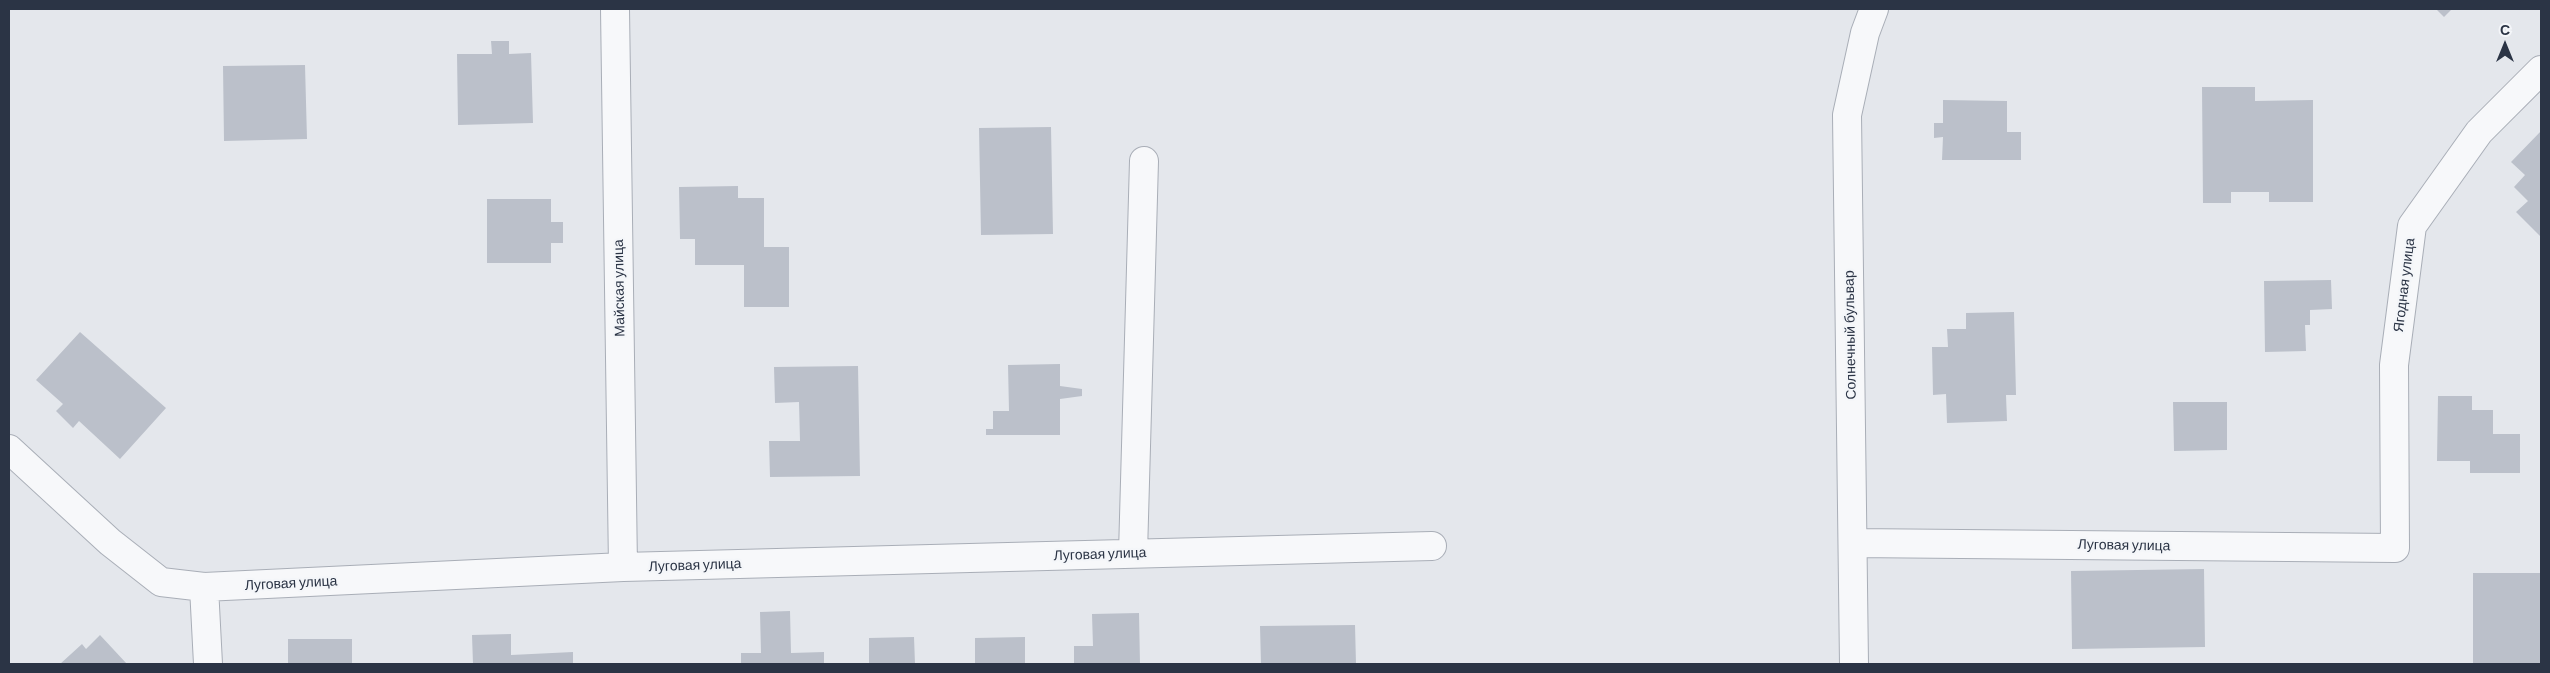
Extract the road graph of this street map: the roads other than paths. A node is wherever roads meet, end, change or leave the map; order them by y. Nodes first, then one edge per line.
1 (615, 9) edge
2 (1874, 9) edge
3 (2541, 70) edge
4 (1144, 161) dead end
5 (9, 449) edge
6 (1854, 543) junction
7 (1432, 546) dead end
8 (2395, 548) joint
9 (1133, 553) junction
10 (623, 567) junction
11 (204, 587) junction
12 (208, 664) edge
13 (1854, 664) edge

1 - 10 street, Майская улица
2 - 6 street, Солнечный бульвар
3 - 8 street, Ягодная улица
4 - 9 street
5 - 11 street, Луговая улица
6 - 8 street, Луговая улица
6 - 13 street, Солнечный бульвар
7 - 9 street, Луговая улица
9 - 10 street, Луговая улица
10 - 11 street, Луговая улица
11 - 12 street

